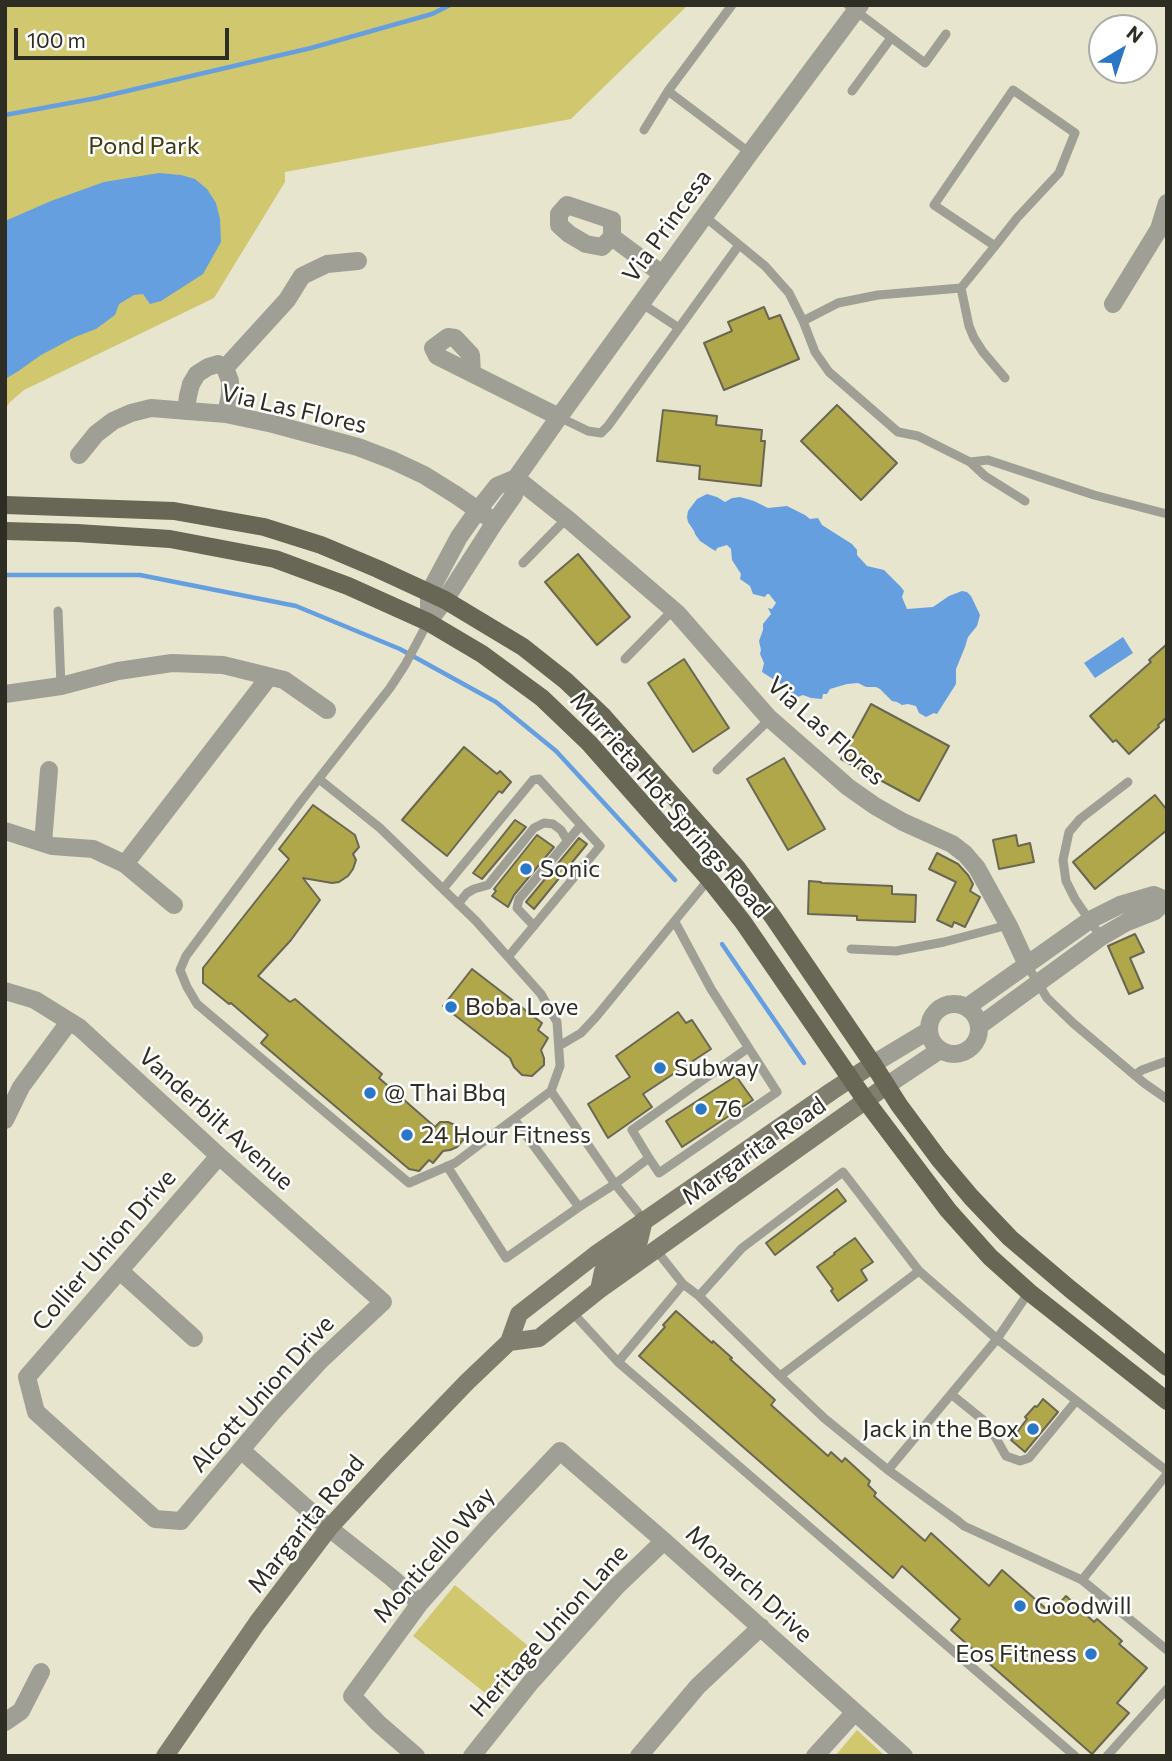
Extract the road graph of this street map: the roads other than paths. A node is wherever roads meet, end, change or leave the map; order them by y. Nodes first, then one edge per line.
1 (732, 5) edge
2 (854, 7) edge
3 (946, 34) dead end
4 (891, 38) junction
5 (668, 91) junction
6 (852, 92) dead end
7 (644, 130) dead end
8 (750, 153) junction
9 (1167, 203) edge
10 (704, 216) junction
11 (612, 237) dead end
12 (739, 245) junction
13 (995, 246) junction
14 (358, 261) dead end
15 (662, 274) junction
16 (961, 288) junction
17 (641, 303) junction
18 (1113, 304) dead end
19 (803, 321) junction
20 (679, 328) junction
21 (225, 368) junction
22 (472, 373) dead end
23 (1005, 377) dead end
24 (186, 411) junction
25 (226, 415) junction
26 (559, 417) junction
27 (79, 455) dead end
28 (970, 462) junction
29 (516, 478) junction
30 (1025, 501) dead end
31 (5, 505) edge
32 (478, 510) junction
33 (1167, 514) edge
34 (567, 518) junction
35 (495, 522) junction
36 (5, 531) edge
37 (523, 564) dead end
38 (437, 597) junction
39 (673, 610) junction
40 (58, 611) dead end
41 (428, 622) junction
42 (625, 659) dead end
43 (269, 677) junction
44 (61, 687) junction
45 (5, 694) edge
46 (327, 710) dead end
47 (769, 719) junction
48 (49, 770) dead end
49 (717, 770) dead end
50 (319, 779) junction
51 (1128, 782) dead end
52 (580, 825) junction
53 (5, 831) edge
54 (567, 841) junction
55 (43, 843) junction
56 (125, 864) junction
57 (709, 879) junction
58 (443, 889) junction
59 (1167, 899) edge
60 (458, 904) junction
61 (174, 905) dead end
62 (1090, 920) junction
63 (675, 922) junction
64 (1008, 925) junction
65 (534, 926) junction
66 (1101, 937) junction
67 (851, 949) dead end
68 (508, 957) junction
69 (1027, 965) junction
70 (1038, 983) junction
71 (5, 990) edge
72 (967, 1007) junction
73 (69, 1022) junction
74 (979, 1026) junction
75 (928, 1031) junction
76 (559, 1046) junction
77 (748, 1048) junction
78 (940, 1050) junction
79 (1167, 1061) edge
80 (873, 1064) junction
81 (1135, 1075) junction
82 (851, 1079) junction
83 (886, 1086) junction
84 (551, 1091) junction
85 (1167, 1099) edge
86 (866, 1101) junction
87 (514, 1119) junction
88 (5, 1120) edge
89 (219, 1156) junction
90 (649, 1158) junction
91 (447, 1166) junction
92 (615, 1184) junction
93 (579, 1207) junction
94 (645, 1220) junction
95 (656, 1250) junction
96 (120, 1271) junction
97 (919, 1271) junction
98 (683, 1284) junction
99 (598, 1290) junction
100 (1029, 1293) junction
101 (699, 1296) junction
102 (383, 1302) joint
103 (572, 1312) junction
104 (194, 1338) dead end
105 (997, 1339) junction
106 (509, 1342) junction
107 (618, 1363) junction
108 (1167, 1367) edge
109 (780, 1376) junction
110 (951, 1394) junction
111 (1076, 1401) junction
112 (1167, 1401) edge
113 (241, 1450) junction
114 (560, 1451) joint
115 (888, 1470) junction
116 (1167, 1473) edge
117 (181, 1521) joint
118 (329, 1528) junction
119 (664, 1541) junction
120 (1082, 1580) junction
121 (421, 1603) junction
122 (761, 1627) junction
123 (1167, 1650) edge
124 (41, 1672) dead end
125 (1167, 1689) edge
126 (855, 1712) junction
127 (5, 1722) edge
128 (165, 1756) edge
129 (416, 1756) edge
130 (472, 1756) edge
131 (639, 1756) edge
132 (815, 1756) edge
133 (904, 1756) edge
134 (1075, 1756) edge
135 (1107, 1756) edge

1 - 5 lane
2 - 4 lane
2 - 8 street, Via Princesa
3 - 4 lane
4 - 6 lane
5 - 7 lane
5 - 8 lane
8 - 10 street, Via Princesa
9 - 18 street
10 - 12 lane
10 - 15 street, Via Princesa
11 - 15 street
12 - 19 lane
12 - 20 lane
13 - 13 lane
13 - 16 lane
14 - 21 street
15 - 17 street, Via Princesa
16 - 19 lane
16 - 23 lane
17 - 20 lane
17 - 26 street, Via Princesa
19 - 28 lane
20 - 26 lane
21 - 24 street
21 - 25 street
22 - 26 street
24 - 25 street, Via Las Flores
24 - 27 street, Via Las Flores
25 - 32 street, Via Las Flores
26 - 29 street, Via Princesa
28 - 30 lane
28 - 33 lane
29 - 32 street, Via Princesa
29 - 34 street, Via Las Flores
29 - 35 street, Via Princesa
31 - 38 main road, Murrieta Hot Springs Road
32 - 35 street, Via Las Flores
32 - 38 street, Via Princesa
34 - 37 lane
34 - 39 street, Via Las Flores
35 - 38 street, Via Princesa
36 - 41 main road, Murrieta Hot Springs Road
38 - 41 street, Via Princesa
38 - 80 main road, Murrieta Hot Springs Road
39 - 42 lane
39 - 47 street, Via Las Flores
40 - 44 lane
41 - 50 lane
41 - 57 main road, Murrieta Hot Springs Road
43 - 44 street
43 - 46 street
43 - 56 street
44 - 45 street
47 - 49 lane
47 - 64 street, Via Las Flores
48 - 55 street
50 - 58 lane
50 - 91 lane
51 - 62 lane
52 - 54 lane
52 - 58 lane
52 - 65 lane
53 - 55 street
54 - 60 lane
54 - 65 lane
55 - 56 street
56 - 61 street
57 - 63 lane
57 - 82 main road, Murrieta Hot Springs Road
58 - 60 lane
59 - 62 street
59 - 66 street
60 - 68 lane
62 - 66 lane
62 - 69 street
63 - 76 lane
63 - 77 lane
64 - 67 lane
64 - 69 street, Via Las Flores
65 - 68 lane
66 - 70 street
68 - 76 lane
69 - 70 lane
69 - 72 street
70 - 74 street
70 - 81 lane
71 - 73 street, Vanderbilt Avenue
72 - 74 street
72 - 75 street
73 - 88 street
73 - 89 street, Vanderbilt Avenue
74 - 78 street
75 - 78 street
75 - 80 street
76 - 84 lane
77 - 90 lane
77 - 90 lane
78 - 83 street
79 - 81 lane
80 - 82 main road, Margarita Road
80 - 83 main road, Murrieta Hot Springs Road
81 - 85 lane
82 - 86 main road, Murrieta Hot Springs Road
82 - 94 main road, Margarita Road
83 - 86 main road, Margarita Road
83 - 108 main road, Murrieta Hot Springs Road
84 - 87 lane
84 - 92 lane
86 - 95 main road, Margarita Road
86 - 100 main road, Murrieta Hot Springs Road
87 - 91 lane
87 - 93 lane
89 - 96 street, Collier Union Drive
89 - 102 street, Vanderbilt Avenue
90 - 92 lane
91 - 93 lane
92 - 93 lane
92 - 94 lane
94 - 99 main road
94 - 106 main road, Margarita Road
95 - 98 lane
95 - 99 main road, Margarita Road
96 - 104 street
96 - 117 street, Collier Union Drive
97 - 101 lane
97 - 105 lane
97 - 109 lane
98 - 101 lane
98 - 107 lane
99 - 103 main road, Margarita Road
100 - 105 lane
100 - 112 main road, Murrieta Hot Springs Road
101 - 109 lane
102 - 113 street, Alcott Union Drive
103 - 106 main road, Margarita Road
103 - 107 lane
105 - 110 lane
105 - 111 lane
106 - 118 main road, Margarita Road
107 - 134 lane
109 - 115 lane
110 - 111 lane
110 - 115 lane
111 - 116 lane
113 - 117 street, Alcott Union Drive
113 - 118 street
114 - 119 street, Monarch Drive
114 - 121 street, Monticello Way
115 - 120 lane
116 - 120 lane
118 - 121 street
118 - 128 main road, Margarita Road
119 - 122 street, Monarch Drive
119 - 130 street, Heritage Union Lane
120 - 123 lane
121 - 129 street, Monticello Way
122 - 126 street, Monarch Drive
122 - 131 street
124 - 127 street
125 - 135 lane
126 - 132 street
126 - 133 street, Monarch Drive

